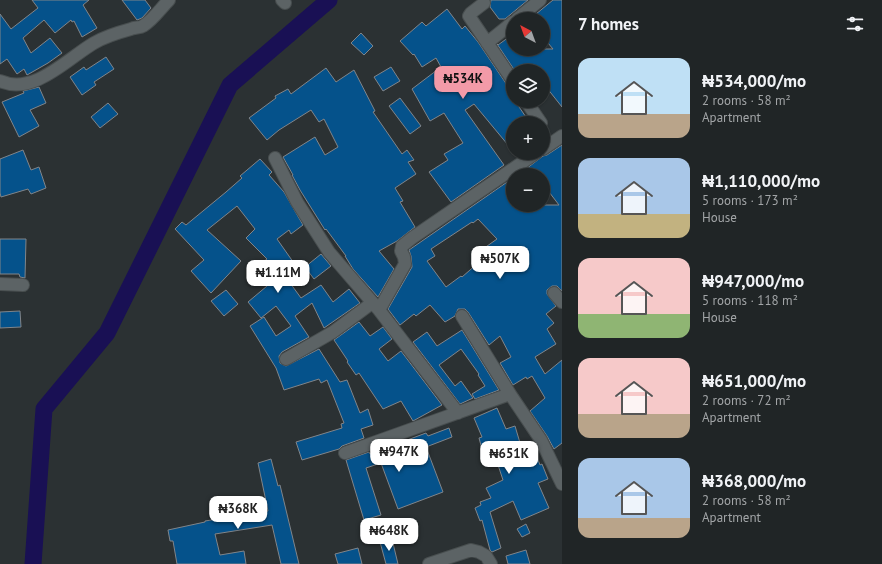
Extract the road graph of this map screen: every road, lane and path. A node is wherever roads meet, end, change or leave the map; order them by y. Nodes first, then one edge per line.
1 (169, 0) edge
2 (540, 0) edge
3 (484, 3) dead end
4 (525, 12) edge
5 (506, 28) edge
6 (487, 43) junction
7 (506, 71) edge
8 (0, 81) edge
9 (550, 132) edge
10 (558, 139) edge
11 (275, 158) dead end
12 (526, 160) edge
13 (0, 284) edge
14 (23, 285) dead end
15 (554, 293) dead end
16 (562, 302) edge
17 (375, 307) junction
18 (462, 316) dead end
19 (286, 358) dead end
20 (510, 394) junction
21 (458, 413) junction
22 (345, 453) dead end
23 (562, 484) edge
24 (429, 564) edge
25 (491, 564) edge

1 - 8 street
2 - 4 street
3 - 6 street
5 - 6 street
6 - 7 street
9 - 10 street
11 - 17 street
12 - 17 street
13 - 14 street
15 - 16 street
17 - 19 street
17 - 21 street
18 - 20 street
20 - 21 street
20 - 23 street
21 - 22 street
24 - 25 street

